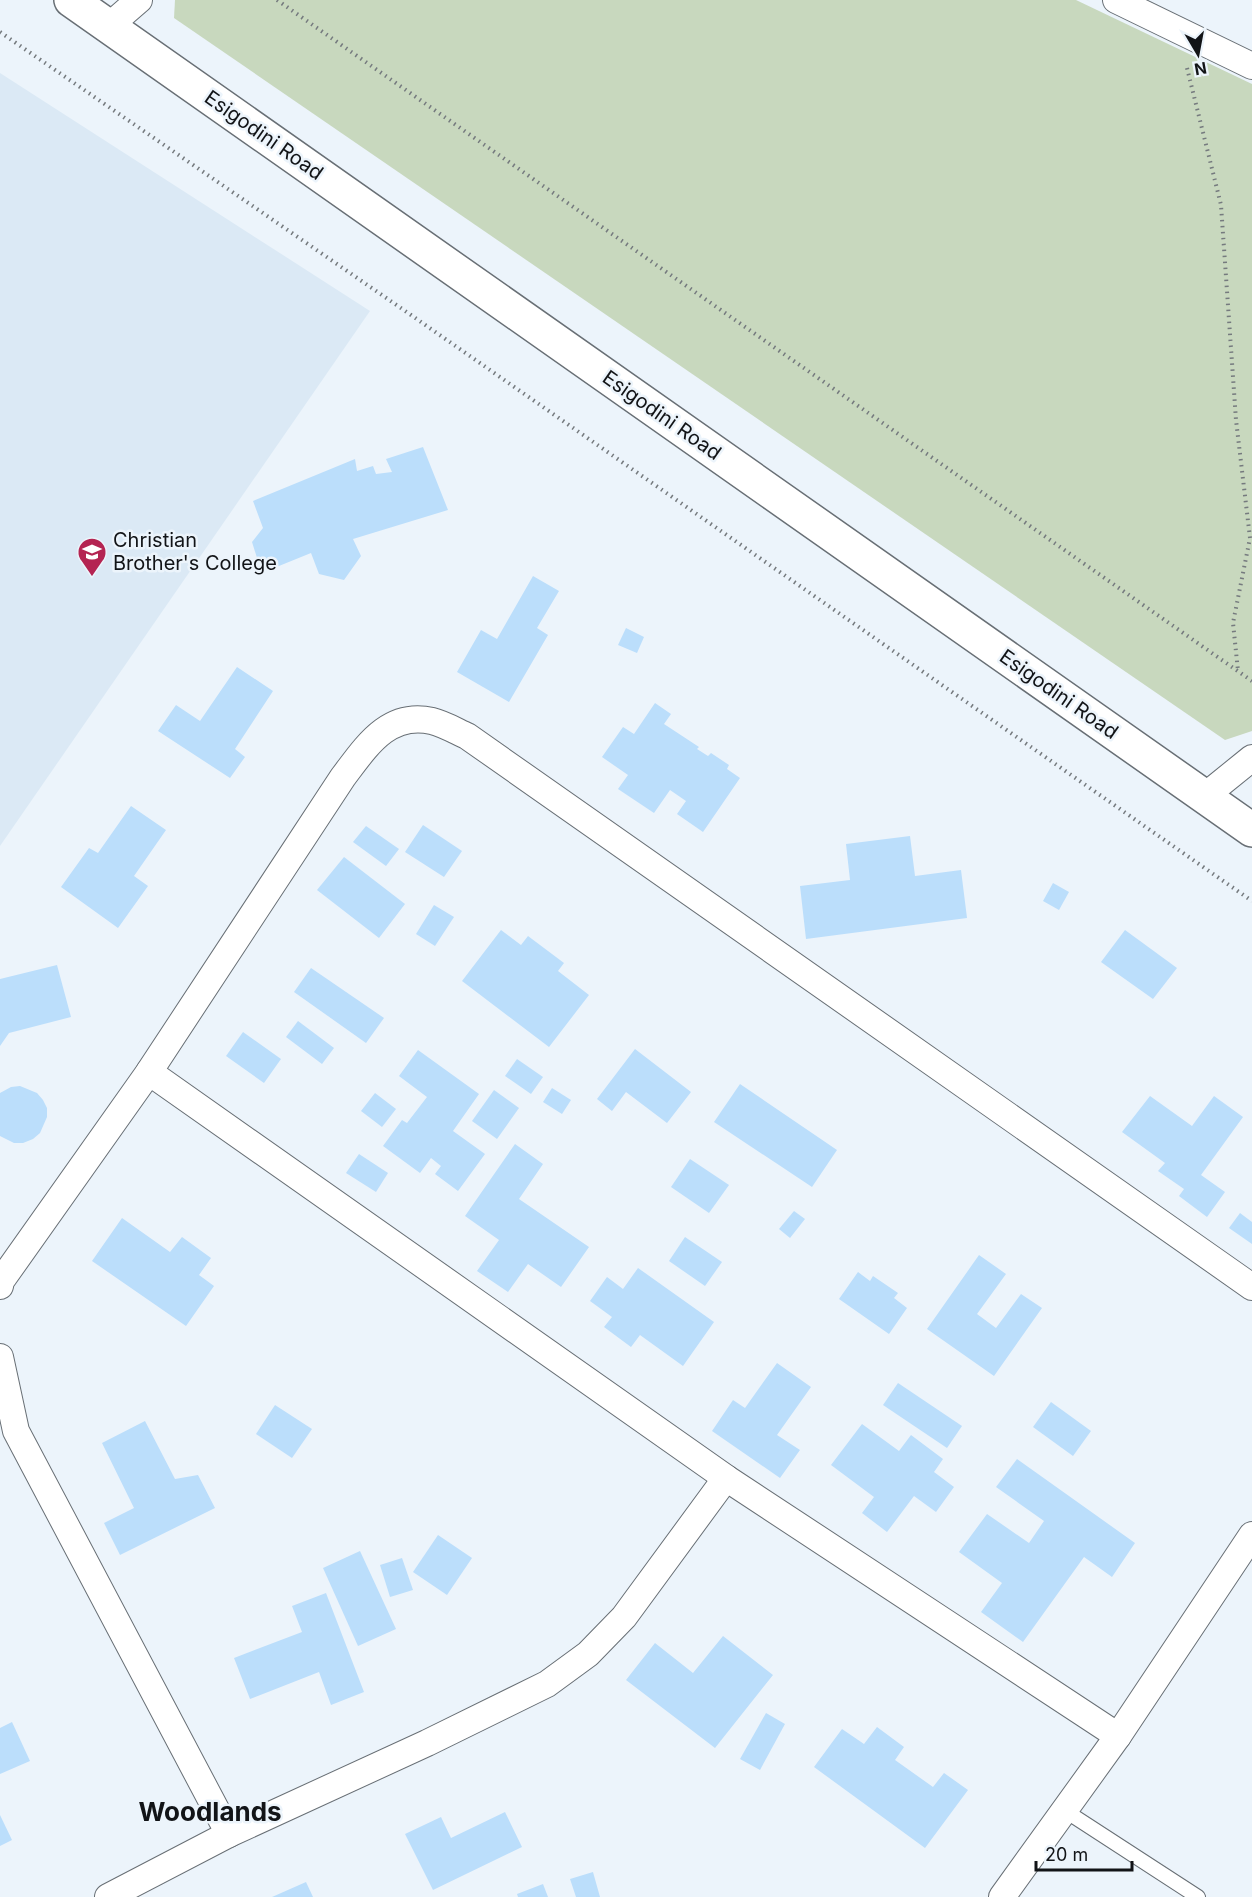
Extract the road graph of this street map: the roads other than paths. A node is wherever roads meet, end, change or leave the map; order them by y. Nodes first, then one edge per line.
1 (71, 0) edge
2 (139, 0) edge
3 (1116, 0) edge
4 (109, 26) junction
5 (1252, 66) edge
6 (1252, 758) edge
7 (1205, 796) junction
8 (1252, 830) edge
9 (149, 1072) junction
10 (0, 1286) edge
11 (1252, 1287) edge
12 (0, 1356) edge
13 (8, 1435) edge
14 (726, 1478) junction
15 (1252, 1534) edge
16 (1118, 1736) junction
17 (1064, 1810) junction
18 (230, 1834) junction
19 (108, 1897) edge
20 (1002, 1897) edge
21 (1198, 1897) edge

1 - 4 main road, Esigodini Road
2 - 4 street
3 - 5 street
4 - 7 main road, Esigodini Road
6 - 7 street
7 - 8 main road, Esigodini Road
9 - 10 street
9 - 11 street
9 - 14 street
12 - 13 street
13 - 18 street
14 - 16 street
14 - 18 street
15 - 16 street
16 - 17 street
17 - 20 street
17 - 21 lane
18 - 19 street

